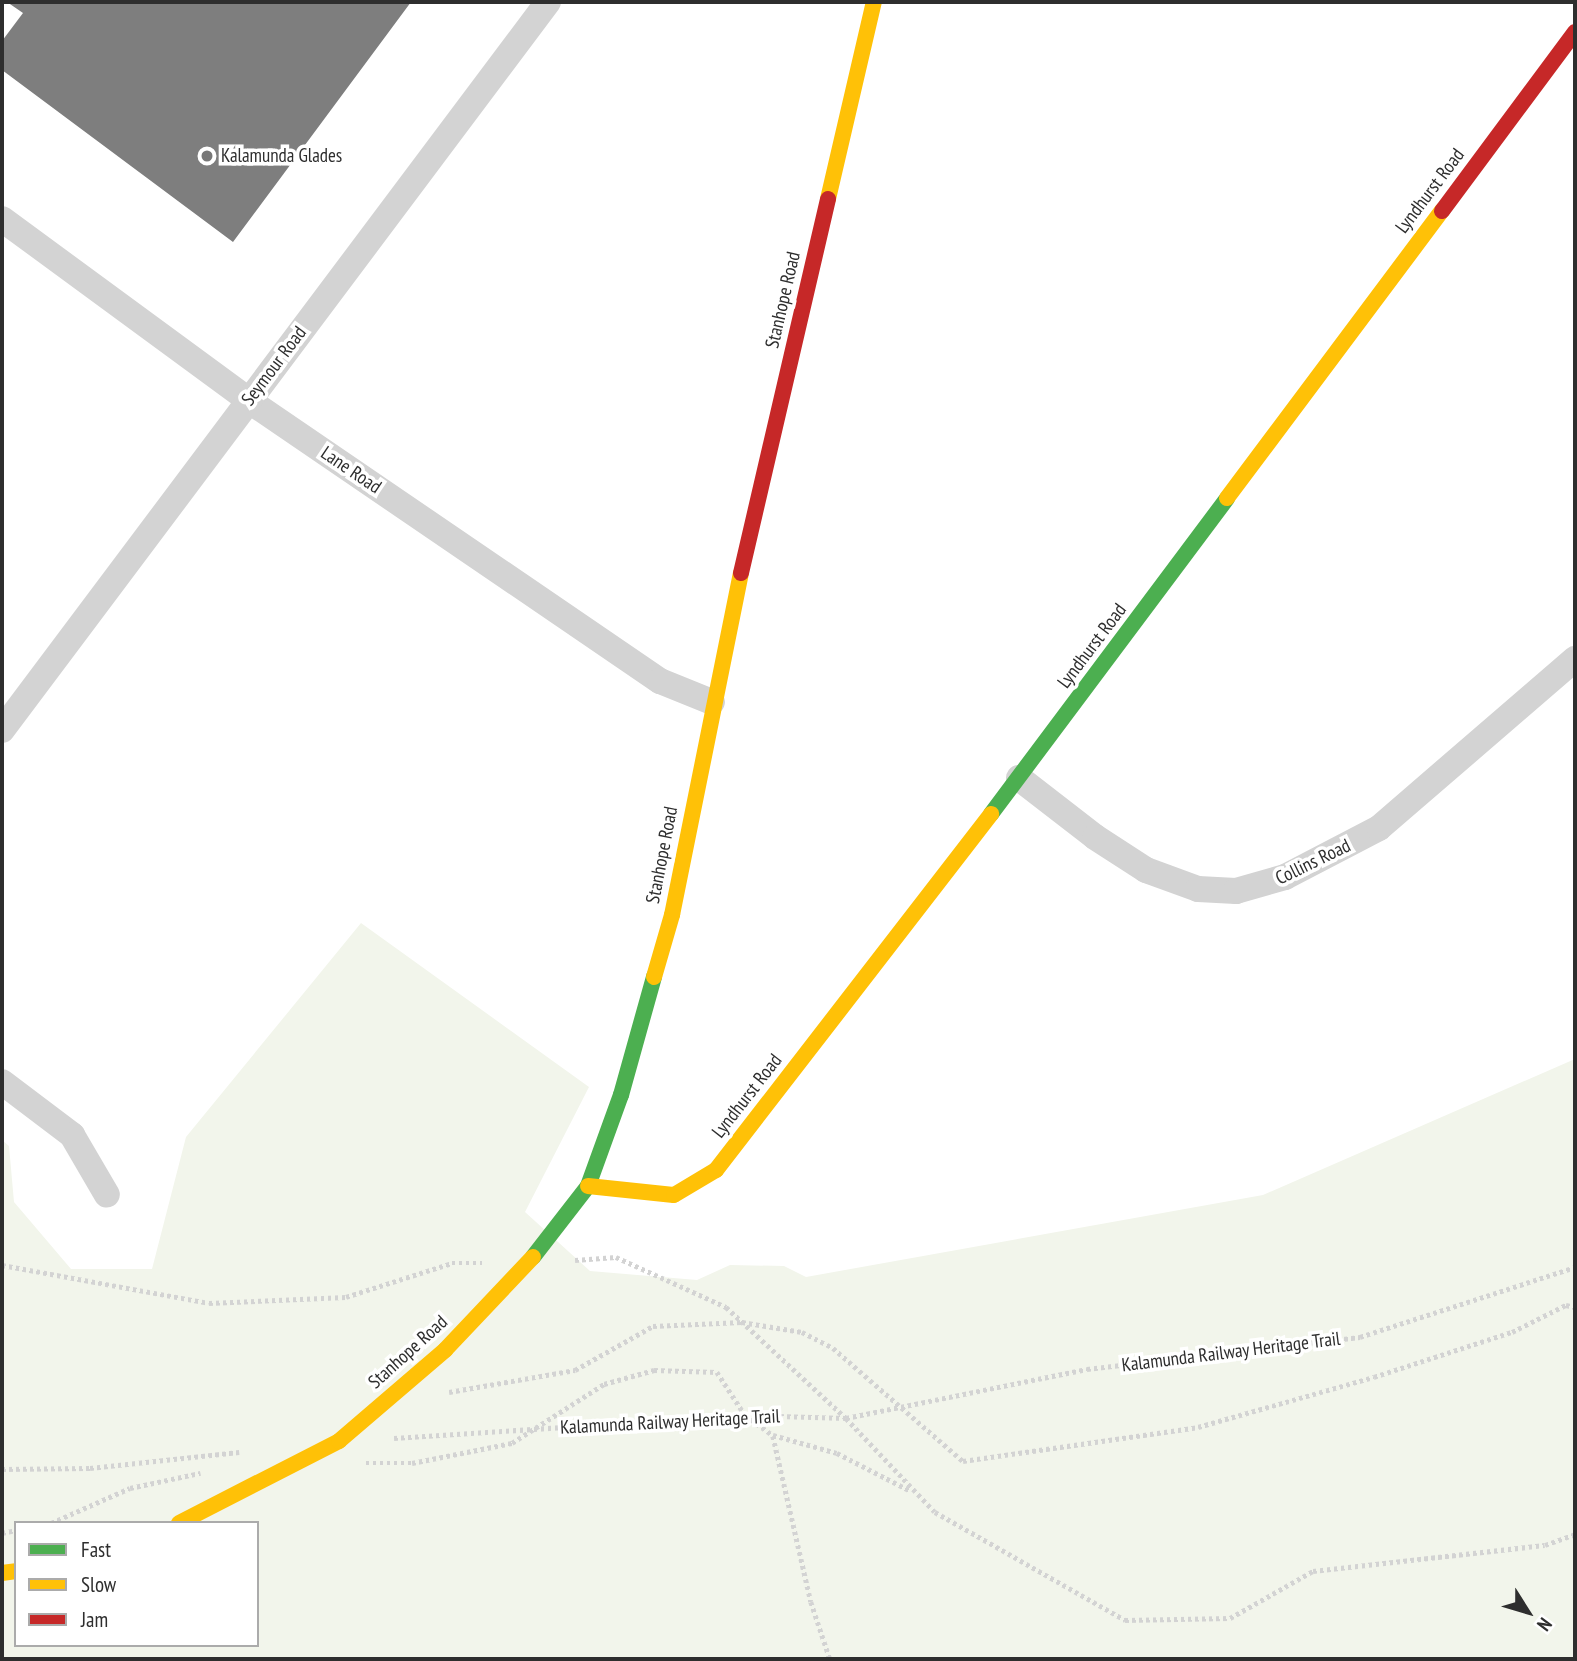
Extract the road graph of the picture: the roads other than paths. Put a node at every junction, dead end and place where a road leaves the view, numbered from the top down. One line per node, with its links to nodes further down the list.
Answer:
1 (548, 2): 5 (street, Seymour Road)
2 (874, 2): 7 (street, Stanhope Road)
3 (1575, 32): 9 (street, Lyndhurst Road)
4 (2, 219): 5 (street, Lane Road)
5 (248, 400): 7 (street, Lane Road); 8 (street, Seymour Road)
6 (1575, 659): 9 (street, Collins Road)
7 (712, 702): 11 (street, Stanhope Road)
8 (2, 730)
9 (1019, 778): 11 (street, Lyndhurst Road)
10 (2, 1082): 12 (street)
11 (587, 1185): 13 (street, Stanhope Road)
12 (107, 1195)
13 (183, 1521)

